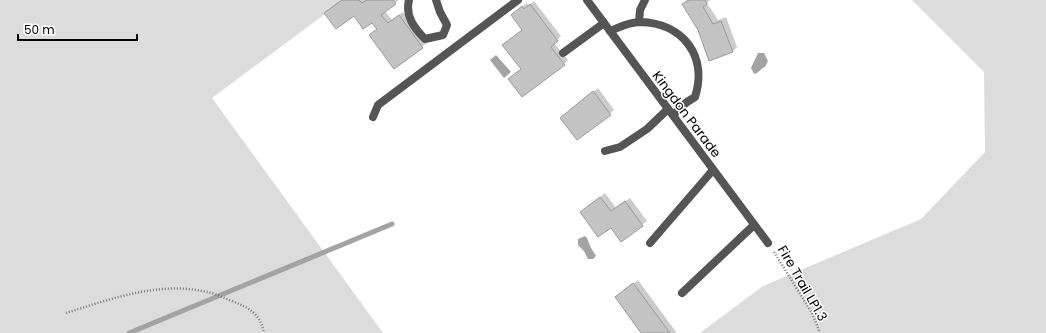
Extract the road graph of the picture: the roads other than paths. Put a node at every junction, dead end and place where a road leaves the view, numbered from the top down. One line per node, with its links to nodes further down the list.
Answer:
1 (409, 0): 2 (street)
2 (436, 0)
3 (518, 0): 11 (street)
4 (587, 0): 7 (street, Kingdon Parade)
5 (645, 0): 6 (street)
6 (639, 22): 8 (street); 10 (street)
7 (604, 23): 8 (street, Kingdon Parade); 9 (street)
8 (610, 31): 10 (street, Kingdon Parade)
9 (563, 53)
10 (671, 112): 12 (street); 13 (street, Kingdon Parade)
11 (373, 117)
12 (605, 151)
13 (713, 170): 14 (street, Kingdon Parade); 15 (street)
14 (754, 225): 16 (street, Kingdon Parade); 17 (street)
15 (650, 243)
16 (768, 243)
17 (682, 293)

